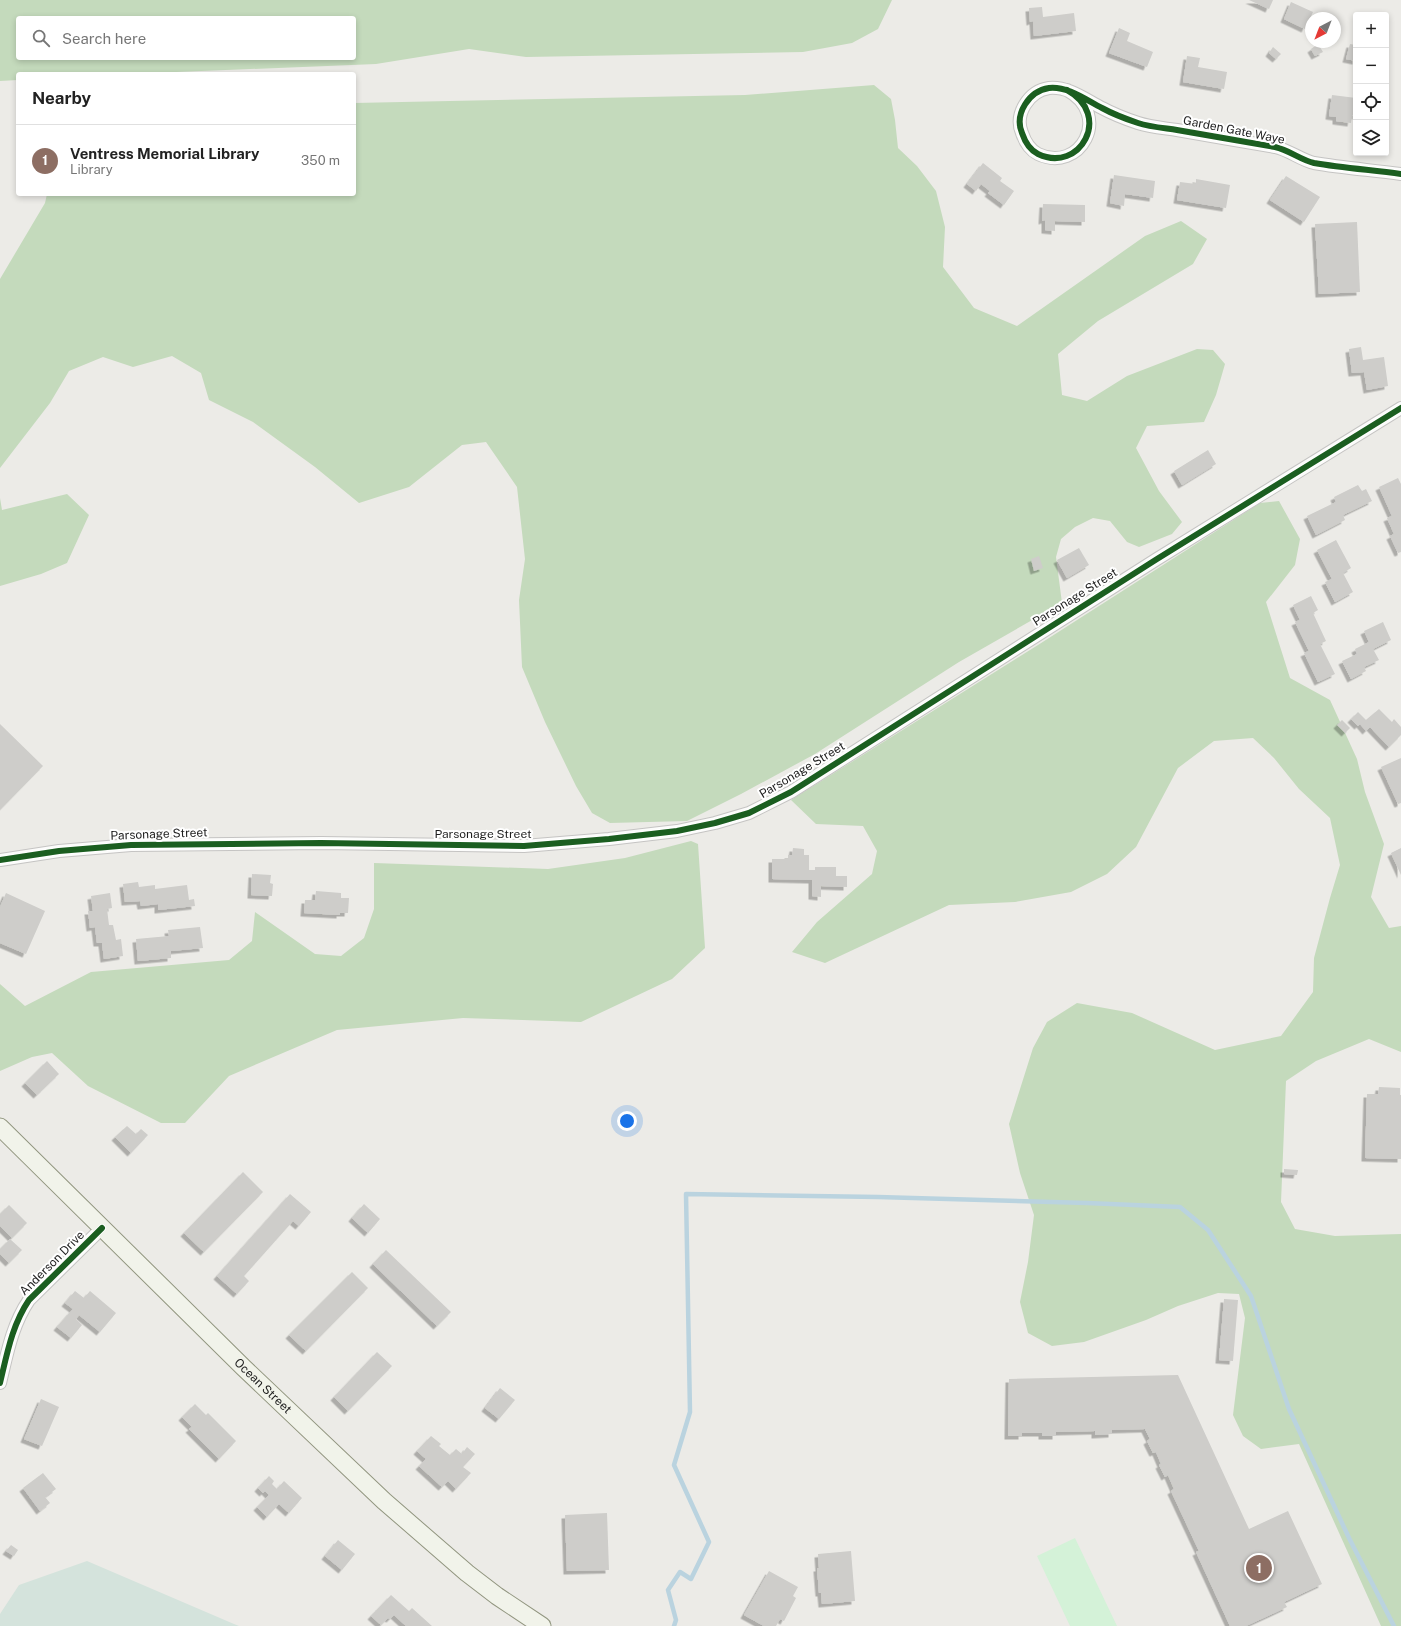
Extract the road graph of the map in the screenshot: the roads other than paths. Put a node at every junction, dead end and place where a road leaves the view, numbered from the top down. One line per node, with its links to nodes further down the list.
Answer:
1 (1067, 90): 1 (street); 2 (street, Garden Gate Waye)
2 (1401, 174)
3 (1401, 408): 4 (street, Parsonage Street)
4 (0, 860)
5 (0, 1127): 6 (main road, Ocean Street)
6 (102, 1228): 7 (street, Anderson Drive); 8 (main road, Ocean Street)
7 (0, 1384)
8 (542, 1626)

